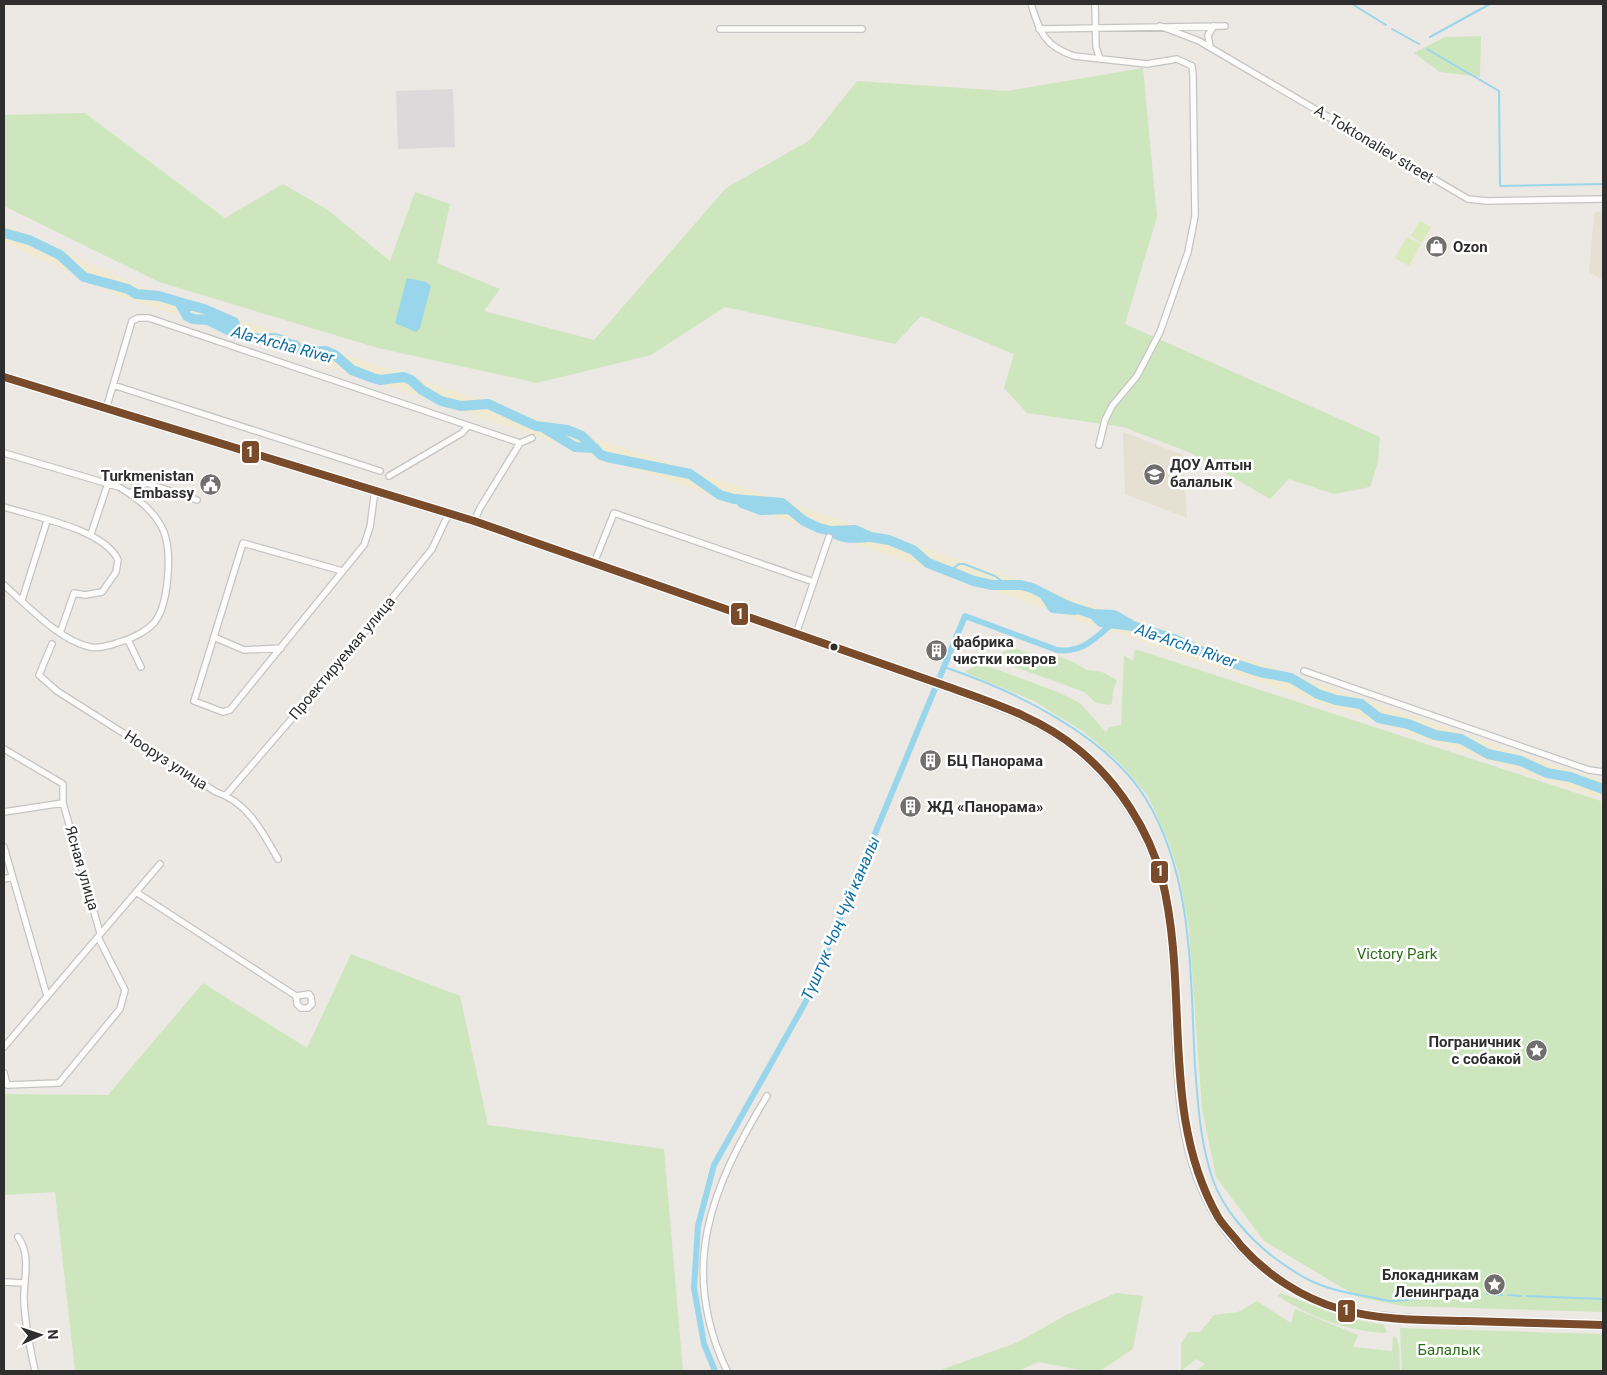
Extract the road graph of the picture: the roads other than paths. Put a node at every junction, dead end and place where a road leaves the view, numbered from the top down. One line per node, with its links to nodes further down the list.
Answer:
1 (1031, 4): 9 (street)
2 (1095, 4): 6 (street)
3 (1160, 26): 4 (street); 6 (street); 10 (street, A. Toktonaliev street)
4 (1214, 26): 5 (street); 10 (street)
5 (1225, 26)
6 (1096, 27): 9 (street); 11 (street)
7 (720, 29): 8 (street)
8 (862, 29)
9 (1039, 29): 11 (street)
10 (1210, 47): 12 (street, A. Toktonaliev street)
11 (1100, 59): 19 (street)
12 (1603, 199)
13 (4, 377): 15 (main road)
14 (113, 385): 15 (street); 16 (street); 21 (street)
15 (106, 409): 24 (main road)
16 (468, 426): 18 (street); 22 (street)
17 (532, 438): 18 (street)
18 (520, 443): 30 (street)
19 (1099, 445)
20 (4, 453): 23 (street)
21 (380, 471)
22 (389, 476)
23 (108, 484): 25 (street); 31 (street)
24 (376, 490): 28 (main road); 34 (street)
25 (130, 493): 26 (street); 41 (street)
26 (196, 500)
27 (4, 507): 29 (street)
28 (449, 513): 30 (main road); 48 (street, Проектируемая улица)
29 (48, 521): 31 (street); 37 (street)
30 (474, 521): 33 (main road)
31 (91, 534): 38 (street)
32 (829, 537): 35 (street)
33 (594, 563): 35 (street); 39 (main road)
34 (342, 571): 40 (street); 43 (street)
35 (814, 582): 39 (street)
36 (4, 585): 37 (street)
37 (22, 600): 38 (street)
38 (60, 633): 41 (street)
39 (796, 634): 66 (main road)
40 (214, 637): 43 (street); 43 (street)
41 (128, 640): 44 (street)
42 (52, 644): 48 (street, Нооруз улица)
43 (281, 648)
44 (141, 667)
45 (1304, 671): 47 (street)
46 (4, 749): 49 (street, Ясная улица)
47 (1603, 772)
48 (226, 795): 52 (street, Нооруз улица)
49 (63, 803): 50 (street); 57 (street, Ясная улица)
50 (4, 812)
51 (4, 847): 54 (street)
52 (278, 859)
53 (160, 864): 56 (street)
54 (12, 877): 55 (street); 58 (street)
55 (4, 879)
56 (136, 892): 57 (street); 59 (street)
57 (99, 935): 58 (street); 61 (street, Ясная улица)
58 (47, 996): 60 (street)
59 (296, 996)
60 (4, 1047)
61 (4, 1074)
62 (767, 1096): 68 (street)
63 (18, 1237): 65 (street)
64 (4, 1282): 65 (street)
65 (24, 1283): 67 (street)
66 (1603, 1325)
67 (35, 1371)
68 (727, 1371)

